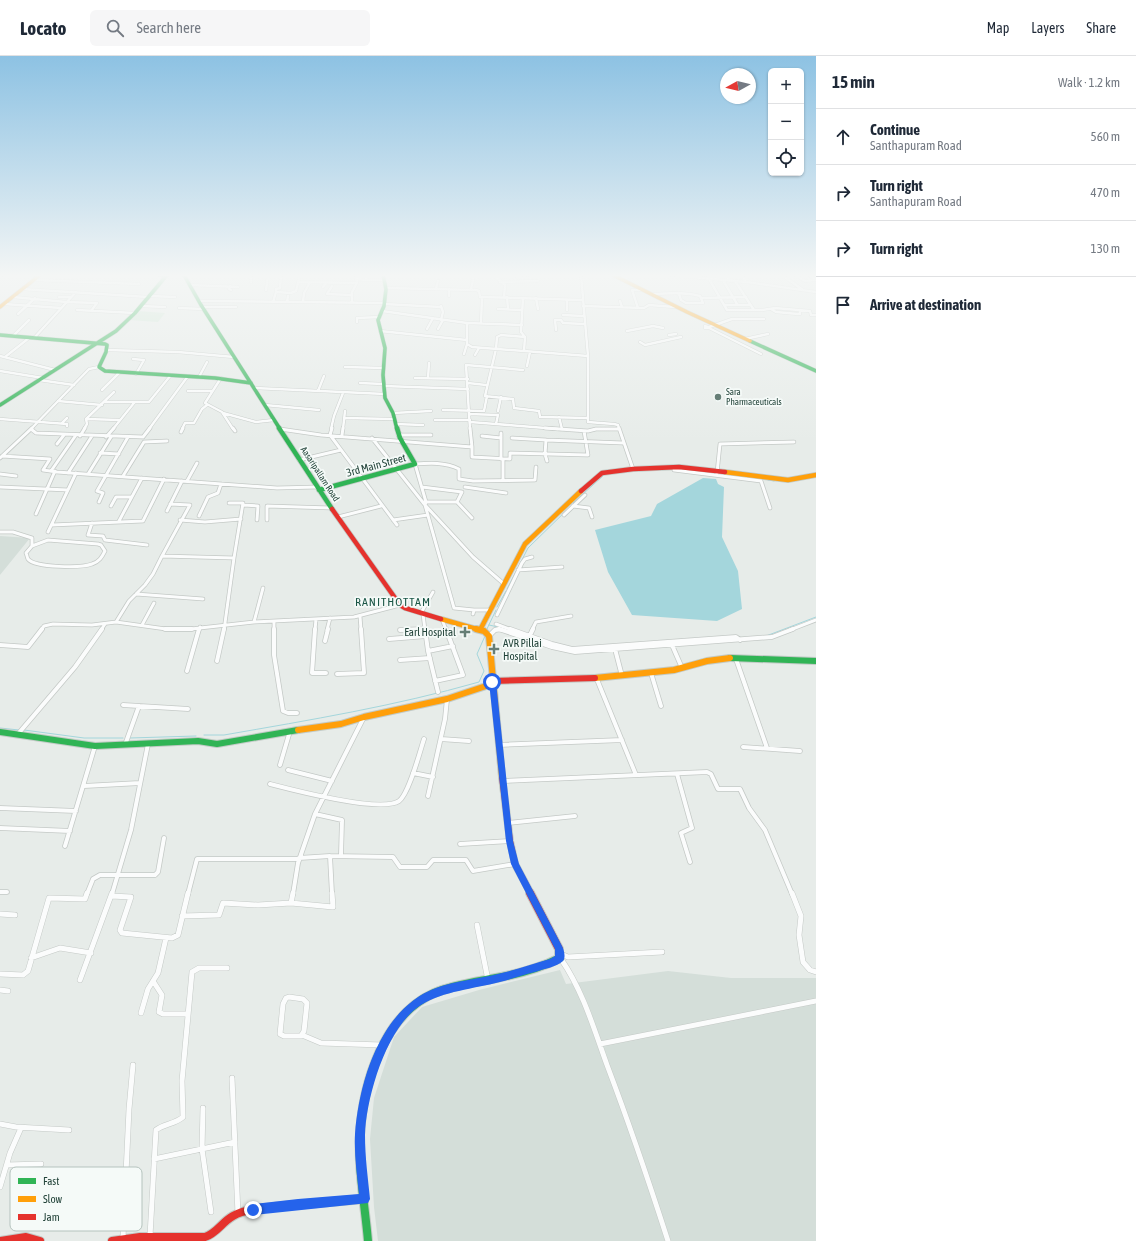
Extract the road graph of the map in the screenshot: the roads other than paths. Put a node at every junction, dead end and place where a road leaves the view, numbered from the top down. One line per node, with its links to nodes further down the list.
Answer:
1 (19, 330): 16 (street)
2 (39, 330): 20 (street)
3 (117, 330): 23 (main road)
4 (217, 330): 37 (main road, Aasaripallam Road)
5 (467, 330): 22 (street)
6 (521, 330): 17 (street)
7 (585, 330): 35 (street)
8 (631, 330): 12 (street)
9 (714, 330): 32 (street)
10 (726, 330): 21 (main road)
11 (380, 331): 22 (street); 45 (main road)
12 (627, 331)
13 (676, 334): 18 (street)
14 (768, 334): 21 (street)
15 (0, 335): 16 (main road)
16 (13, 336): 20 (main road)
17 (525, 336): 27 (street); 29 (street)
18 (669, 336)
19 (681, 337): 24 (street)
20 (31, 338): 23 (main road); 36 (street)
21 (745, 339): 49 (main road)
22 (467, 340): 25 (street)
23 (97, 342): 28 (main road); 47 (main road)
24 (640, 342)
25 (467, 344): 26 (street); 31 (street)
26 (479, 348): 27 (street); 33 (street)
27 (496, 349): 29 (street); 44 (street)
28 (107, 350): 37 (street); 42 (main road)
29 (524, 352): 30 (street)
30 (530, 352): 35 (street); 41 (street)
31 (464, 354)
32 (761, 354)
33 (476, 355)
34 (0, 356): 36 (street)
35 (588, 356): 94 (street)
36 (5, 357): 47 (street)
37 (234, 357): 66 (main road, Aasaripallam Road)
38 (133, 359): 51 (street)
39 (207, 362): 55 (street)
40 (429, 363): 58 (street)
41 (527, 366)
42 (98, 367): 50 (main road); 63 (street)
43 (345, 367): 45 (street)
44 (491, 367): 48 (street); 60 (street); 65 (street)
45 (384, 368): 64 (main road)
46 (0, 370): 59 (street)
47 (55, 370): 59 (main road)
48 (523, 370)
49 (816, 371)
50 (119, 372): 51 (main road); 68 (street)
51 (136, 374): 52 (main road)
52 (171, 375): 53 (main road); 79 (street)
53 (188, 376): 55 (main road); 126 (street)
54 (324, 376): 71 (street)
55 (200, 377): 56 (main road)
56 (221, 378): 66 (main road); 70 (street)
57 (415, 378): 58 (street)
58 (428, 378): 60 (street)
59 (41, 379): 63 (street); 80 (main road)
60 (468, 379): 62 (street)
61 (360, 383): 64 (street)
62 (468, 384): 65 (street); 67 (street)
63 (74, 385): 77 (street)
64 (384, 385): 67 (street); 74 (main road)
65 (486, 385): 75 (street)
66 (253, 386): 71 (street); 83 (main road, Aasaripallam Road)
67 (468, 389): 90 (street)
68 (102, 390)
69 (188, 391): 70 (street)
70 (212, 391): 82 (street)
71 (318, 391): 73 (street)
72 (114, 392): 78 (street)
73 (343, 393): 74 (street); 117 (street)
74 (385, 394): 97 (main road)
75 (487, 396): 76 (street); 90 (street)
76 (501, 398): 87 (street); 91 (street)
77 (58, 401): 81 (street); 102 (street)
78 (104, 402): 79 (street); 81 (street)
79 (134, 403): 98 (street)
80 (0, 405)
81 (102, 405): 96 (street)
82 (207, 405): 88 (street); 113 (street)
83 (265, 406): 84 (street); 99 (main road, Aasaripallam Road)
84 (319, 410)
85 (443, 410): 90 (street)
86 (431, 411): 97 (street)
87 (498, 411)
88 (222, 412): 99 (street); 111 (street)
89 (345, 412): 93 (street)
90 (469, 412): 101 (street); 104 (street)
91 (559, 417): 94 (street); 109 (street)
92 (67, 418): 103 (street)
93 (344, 418): 97 (street); 118 (street)
94 (588, 418): 110 (street)
95 (0, 419): 102 (street)
96 (86, 419): 98 (street); 120 (street)
97 (394, 419): 105 (street); 115 (main road)
98 (120, 420): 123 (street)
99 (274, 420): 108 (main road, Aasaripallam Road)
100 (435, 420): 101 (street)
101 (470, 421): 104 (street); 138 (street)
102 (38, 422): 103 (street); 107 (street)
103 (62, 423): 106 (street)
104 (496, 424): 109 (street)
105 (423, 425)
106 (67, 426)
107 (31, 429): 116 (street); 143 (street)
108 (280, 429): 117 (street); 145 (main road, Aasaripallam Road)
109 (562, 429): 112 (street)
110 (619, 429): 112 (street); 136 (street)
111 (235, 430)
112 (584, 431): 134 (street)
113 (181, 432)
114 (501, 433): 128 (street)
115 (398, 434): 119 (street); 132 (main road)
116 (64, 435): 120 (street); 137 (street)
117 (330, 435): 118 (street); 139 (street)
118 (342, 435): 127 (street)
119 (430, 435)
120 (78, 436): 121 (street); 153 (street)
121 (92, 436): 123 (street); 155 (street)
122 (482, 436): 128 (street)
123 (106, 437): 124 (street)
124 (111, 437): 125 (street); 140 (street)
125 (128, 437): 126 (street); 141 (street)
126 (143, 437): 133 (street)
127 (372, 438): 132 (street); 150 (street)
128 (501, 438): 144 (street)
129 (512, 438): 130 (street)
130 (546, 440): 134 (street); 142 (street)
131 (167, 441): 133 (street)
132 (402, 441): 138 (street); 148 (main road)
133 (145, 442): 164 (street)
134 (586, 442): 136 (street); 142 (street)
135 (794, 442): 157 (street)
136 (624, 443): 151 (street)
137 (57, 444)
138 (472, 447): 144 (street)
139 (340, 450): 145 (street); 167 (street)
140 (100, 453): 141 (street); 159 (street)
141 (119, 454): 160 (street)
142 (545, 454): 144 (street); 146 (street)
143 (1, 457): 153 (street)
144 (502, 459): 169 (street)
145 (299, 460): 176 (main road, Aasaripallam Road)
146 (547, 461)
147 (197, 463): 171 (street)
148 (415, 464): 150 (main road, 3rd Main Street); 168 (street); 174 (street)
149 (536, 468): 169 (street)
150 (396, 469): 167 (main road, 3rd Main Street); 186 (street)
151 (633, 469): 157 (main road); 188 (main road)
152 (674, 470): 157 (street)
153 (51, 471): 154 (street)
154 (55, 472): 155 (street); 177 (street)
155 (68, 473): 156 (street)
156 (76, 473): 159 (street); 178 (street)
157 (717, 473): 161 (main road)
158 (0, 474): 163 (street)
159 (88, 474): 160 (street)
160 (106, 475): 164 (street); 183 (street)
161 (737, 475): 162 (main road); 195 (street)
162 (816, 475)
163 (16, 476)
164 (123, 476): 165 (street)
165 (142, 478): 166 (street); 182 (street)
166 (164, 479): 170 (street); 209 (street)
167 (361, 479): 176 (main road, 3rd Main Street); 193 (street)
168 (467, 480): 169 (street); 175 (street)
169 (503, 480)
170 (182, 481): 171 (street); 187 (street)
171 (187, 481): 172 (street)
172 (221, 484): 176 (street); 200 (street)
173 (0, 486): 177 (street)
174 (422, 487): 179 (street); 186 (street)
175 (464, 487): 179 (street); 180 (street)
176 (318, 489): 194 (main road, Aasaripallam Road)
177 (46, 490): 178 (street); 197 (street)
178 (68, 490): 211 (street)
179 (462, 492): 184 (street)
180 (506, 493)
181 (585, 494): 188 (street)
182 (131, 497): 190 (street); 209 (street)
183 (99, 502)
184 (457, 502): 186 (street); 203 (street)
185 (229, 503): 189 (street)
186 (424, 503): 198 (street); 222 (street)
187 (170, 504): 196 (street); 205 (street)
188 (572, 504): 199 (street); 202 (street); 222 (main road)
189 (243, 505): 191 (street); 204 (street)
190 (111, 506)
191 (258, 506): 192 (street); 206 (street)
192 (267, 506): 194 (street); 207 (street)
193 (382, 506): 201 (street); 208 (street)
194 (331, 508): 201 (main road, Aasaripallam Road)
195 (770, 508)
196 (167, 511)
197 (36, 514)
198 (428, 514): 208 (street); 230 (street)
199 (564, 515)
200 (199, 516)
201 (338, 517): 229 (main road, Aasaripallam Road)
202 (592, 517)
203 (472, 518)
204 (241, 519): 205 (street); 219 (street)
205 (180, 520): 217 (street)
206 (257, 520)
207 (267, 520)
208 (393, 520): 212 (street)
209 (119, 521): 210 (street)
210 (92, 523): 211 (street); 215 (street)
211 (52, 525): 214 (street)
212 (397, 525)
213 (0, 532): 216 (street)
214 (48, 532)
215 (147, 545)
216 (32, 546): 216 (street)
217 (162, 556): 219 (street); 226 (street)
218 (532, 557): 221 (street)
219 (234, 558): 244 (street)
220 (562, 567): 221 (street)
221 (518, 570): 224 (street)
222 (503, 586): 224 (street); 230 (main road)
223 (263, 588): 241 (street)
224 (508, 590): 231 (street)
225 (433, 592): 232 (street)
226 (136, 594): 227 (street); 240 (street)
227 (203, 599)
228 (154, 603): 246 (street)
229 (400, 605): 232 (main road); 234 (street)
230 (492, 609): 231 (street); 250 (main road)
231 (500, 609): 233 (street)
232 (422, 613): 238 (main road); 248 (street)
233 (497, 615)
234 (360, 616): 236 (street); 269 (street)
235 (571, 616): 252 (street)
236 (330, 618): 237 (street); 254 (street)
237 (316, 619): 242 (street); 268 (street)
238 (442, 619): 250 (main road); 257 (street)
239 (816, 620): 255 (street)
240 (116, 622): 243 (street); 246 (street)
241 (254, 622): 242 (street); 244 (street)
242 (274, 622): 280 (street)
243 (105, 624): 256 (street); 284 (street)
244 (225, 624): 247 (street); 264 (street)
245 (496, 624): 252 (street)
246 (142, 625): 247 (street)
247 (200, 627): 266 (street)
248 (424, 629): 249 (street); 251 (street)
249 (400, 630)
250 (485, 633): 252 (street); 273 (main road)
251 (426, 636): 253 (street); 259 (street)
252 (529, 638): 255 (street); 258 (street)
253 (389, 639)
254 (325, 641)
255 (673, 644): 258 (street); 265 (street)
256 (0, 645)
257 (452, 646): 259 (street); 272 (street)
258 (615, 649): 270 (street)
259 (428, 651): 260 (street)
260 (430, 658): 262 (street); 272 (street)
261 (736, 659): 263 (main road); 265 (main road); 294 (street)
262 (400, 660)
263 (816, 660)
264 (217, 661)
265 (682, 668): 267 (main road)
266 (187, 671)
267 (651, 672): 270 (main road); 278 (street)
268 (326, 673)
269 (337, 674)
270 (622, 676): 271 (main road)
271 (596, 677): 273 (main road); 287 (street)
272 (435, 681): 274 (street)
273 (492, 683): 275 (main road); 291 (main road)
274 (438, 692)
275 (447, 699): 281 (main road); 286 (street)
276 (123, 705): 277 (street)
277 (139, 706): 279 (street); 290 (street)
278 (661, 706)
279 (188, 709)
280 (297, 712)
281 (364, 717): 282 (main road); 302 (street)
282 (290, 731): 289 (main road); 296 (street)
283 (0, 732): 284 (main road)
284 (18, 735): 292 (main road)
285 (424, 739): 298 (street)
286 (441, 739): 288 (street); 301 (street)
287 (622, 740): 291 (street); 300 (street)
288 (469, 741)
289 (148, 744): 290 (main road); 304 (street)
290 (124, 745): 292 (main road)
291 (498, 745): 303 (main road)
292 (95, 746): 306 (street)
293 (743, 747): 294 (street)
294 (767, 748): 295 (street)
295 (800, 751)
296 (280, 764)
297 (288, 770): 302 (street)
298 (413, 773): 301 (street); 307 (street)
299 (677, 774): 300 (street); 323 (street); 340 (street)
300 (636, 775): 303 (street)
301 (433, 777): 308 (street)
302 (332, 781): 307 (street)
303 (503, 781): 313 (main road)
304 (140, 783): 306 (street); 325 (street)
305 (270, 784): 307 (street)
306 (84, 786): 310 (street)
307 (324, 796): 311 (street)
308 (428, 796)
309 (0, 808): 310 (street)
310 (76, 811): 315 (street)
311 (315, 814): 320 (street); 322 (street)
312 (575, 816): 313 (street)
313 (507, 823): 317 (main road)
314 (0, 828): 315 (street)
315 (70, 831): 319 (street)
316 (164, 838): 325 (street)
317 (510, 841): 318 (street); 324 (main road)
318 (460, 844)
319 (65, 846)
320 (341, 855): 321 (street); 324 (street)
321 (330, 856): 322 (street); 329 (street)
322 (299, 858): 329 (street); 332 (street)
323 (690, 862)
324 (515, 864): 337 (main road)
325 (118, 875): 328 (street); 338 (street)
326 (0, 892): 327 (street)
327 (7, 892)
328 (111, 896): 334 (street); 336 (street)
329 (290, 904): 332 (street)
330 (0, 914): 331 (street)
331 (15, 915)
332 (182, 916): 334 (street)
333 (477, 925): 344 (street)
334 (166, 938): 343 (street)
335 (662, 952): 337 (street)
336 (91, 953): 338 (street); 342 (street)
337 (560, 956): 344 (main road); 351 (street)
338 (31, 958): 341 (street)
339 (228, 968): 349 (street)
340 (816, 972)
341 (0, 974)
342 (80, 980)
343 (153, 981): 348 (street); 349 (street)
344 (488, 981): 352 (main road)
345 (0, 990): 346 (street)
346 (8, 991)
347 (816, 1001): 351 (street)
348 (141, 1013)
349 (188, 1014): 361 (street)
350 (302, 1034): 350 (street); 352 (street)
351 (600, 1044): 376 (street)
352 (384, 1045): 366 (main road)
353 (134, 1065): 364 (street)
354 (232, 1078): 359 (street)
355 (203, 1108): 360 (street)
356 (0, 1124): 357 (street)
357 (21, 1128): 358 (street); 363 (street)
358 (69, 1130)
359 (234, 1142): 360 (street); 368 (street)
360 (202, 1149): 361 (street); 367 (street)
361 (154, 1159): 370 (street)
362 (41, 1164): 363 (street)
363 (7, 1165): 365 (street)
364 (126, 1167)
365 (0, 1187)
366 (364, 1199): 368 (main road); 375 (main road)
367 (211, 1212)
368 (238, 1214): 370 (main road)
369 (123, 1231): 371 (street)
370 (150, 1237): 371 (main road)
371 (123, 1240): 374 (main road)
372 (0, 1241): 373 (main road)
373 (40, 1241)
374 (112, 1241)
375 (368, 1241)
376 (668, 1241)

